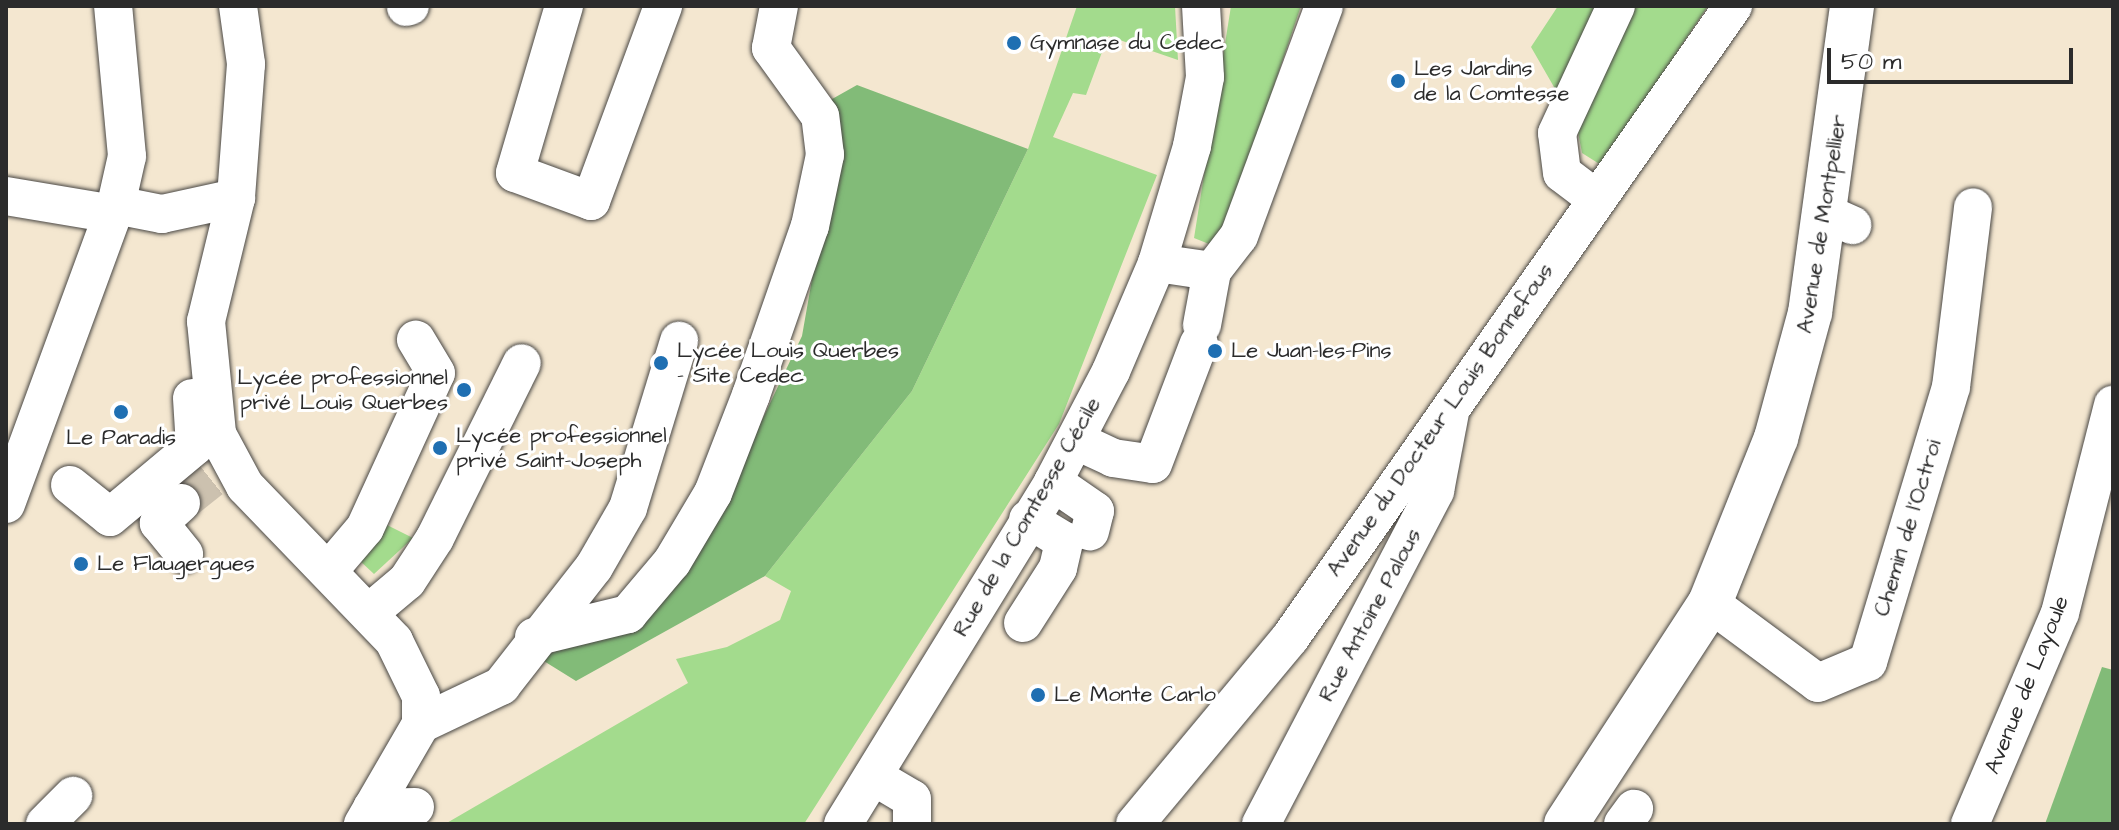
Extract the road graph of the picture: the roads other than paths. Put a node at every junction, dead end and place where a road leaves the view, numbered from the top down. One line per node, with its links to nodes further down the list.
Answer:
1 (113, 6): 15 (street)
2 (238, 6): 12 (street)
3 (564, 6): 4 (street)
4 (663, 6)
5 (779, 6): 36 (street)
6 (1324, 6): 17 (street)
7 (1616, 6): 13 (street)
8 (1733, 6): 13 (street, Avenue du Docteur Louis Bonnefous)
9 (1852, 6): 33 (main road, Avenue de Montpellier)
10 (1208, 12): 16 (street, Rue de la Comtesse Cécile)
11 (6, 196): 15 (street)
12 (236, 198): 15 (street); 18 (street)
13 (1595, 198): 22 (street, Avenue du Docteur Louis Bonnefous)
14 (1973, 207): 33 (street, Chemin de l'Octroi)
15 (115, 209): 28 (street)
16 (1157, 263): 17 (street); 24 (street, Rue de la Comtesse Cécile)
17 (1212, 271): 24 (street)
18 (206, 321): 26 (street); 32 (street)
19 (416, 340): 32 (street)
20 (679, 341): 36 (street)
21 (522, 363): 34 (street)
22 (1453, 398): 45 (street, Avenue du Docteur Louis Bonnefous); 46 (street, Rue Antoine Palous)
23 (2113, 405): 48 (street, Avenue de Layoule)
24 (1077, 441): 25 (street, Rue de la Comtesse Cécile)
25 (1053, 482): 29 (street, Rue de la Comtesse Cécile); 30 (street)
26 (70, 485)
27 (181, 503): 31 (street)
28 (6, 504)
29 (1028, 519): 35 (street); 39 (street, Rue de la Comtesse Cécile)
30 (1090, 531)
31 (184, 554)
32 (331, 568): 34 (street)
33 (1710, 603): 47 (main road, Avenue de Montpellier)
34 (370, 612): 37 (street)
35 (1023, 623)
36 (534, 637): 37 (street)
37 (421, 724): 41 (street)
38 (73, 796): 42 (street)
39 (858, 800): 43 (street); 44 (street)
40 (415, 807): 41 (street)
41 (368, 816)
42 (45, 824)
43 (893, 824)
44 (912, 824)
45 (1135, 824)
46 (1261, 824)
47 (1566, 824)
48 (1970, 824)

